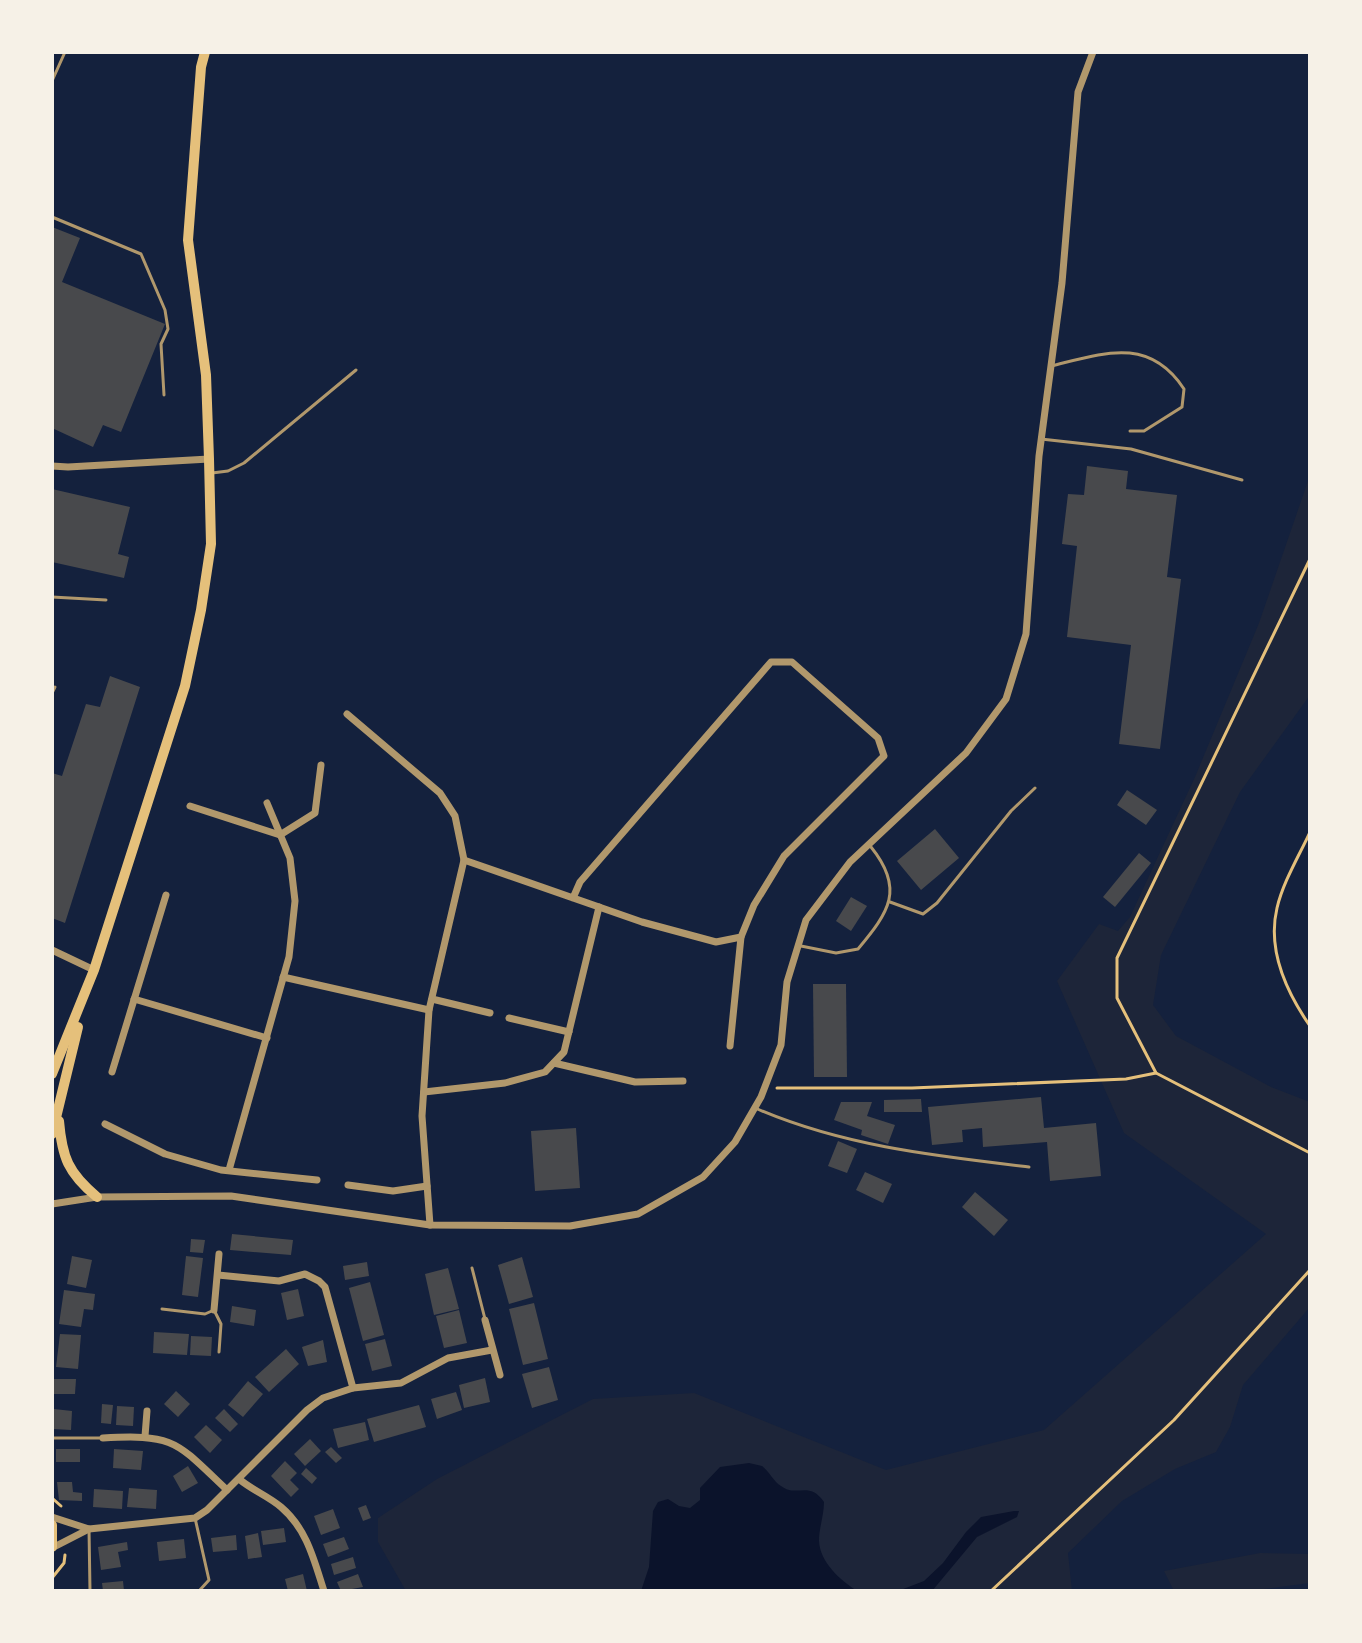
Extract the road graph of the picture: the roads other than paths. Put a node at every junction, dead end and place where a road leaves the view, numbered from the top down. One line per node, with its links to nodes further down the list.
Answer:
1 (65, 52): 4 (lane)
2 (205, 52): 11 (main road)
3 (1093, 52): 6 (street)
4 (52, 81)
5 (52, 217): 8 (lane)
6 (1051, 366): 9 (lane); 10 (street)
7 (356, 370): 13 (lane)
8 (164, 395)
9 (1130, 431)
10 (1041, 439): 14 (lane); 25 (street)
11 (209, 459): 12 (street); 13 (main road)
12 (52, 466)
13 (210, 473): 34 (main road)
14 (1242, 480)
15 (52, 597): 16 (lane)
16 (106, 600)
17 (55, 687): 18 (lane)
18 (52, 693)
19 (347, 714): 26 (street)
20 (321, 765): 24 (street)
21 (1035, 788): 29 (lane)
22 (267, 803): 24 (street)
23 (190, 806): 24 (street)
24 (280, 835): 35 (street)
25 (868, 844): 29 (lane); 32 (street)
26 (464, 860): 28 (street); 38 (street)
27 (166, 895): 37 (street)
28 (573, 898): 30 (street); 31 (street)
29 (890, 902): 32 (lane)
30 (599, 907): 31 (street); 42 (street)
31 (741, 937): 44 (street)
32 (798, 945): 50 (street)
33 (52, 950): 34 (street)
34 (94, 970): 36 (main road)
35 (283, 977): 39 (street); 43 (street)
36 (85, 998): 47 (main road); 51 (main road)
37 (134, 999): 43 (street); 46 (street)
38 (432, 999): 39 (street); 40 (street)
39 (429, 1010): 49 (street)
40 (490, 1013)
41 (509, 1018): 42 (street)
42 (569, 1032): 45 (street)
43 (267, 1038): 55 (street)
44 (730, 1046)
45 (554, 1063): 48 (street); 49 (street)
46 (112, 1072)
47 (52, 1074)
48 (683, 1081)
49 (424, 1092): 58 (street)
50 (755, 1108): 54 (lane); 61 (street)
51 (58, 1111): 53 (main road); 59 (main road)
52 (105, 1124): 55 (street)
53 (52, 1134)
54 (1029, 1167)
55 (229, 1170): 56 (street)
56 (317, 1180)
57 (348, 1185): 58 (street)
58 (427, 1186): 61 (street)
59 (97, 1197): 60 (street); 61 (street)
60 (52, 1204)
61 (430, 1225)
62 (219, 1254): 64 (street)
63 (472, 1268): 67 (lane)
64 (218, 1275): 66 (street); 71 (street)
65 (162, 1309): 66 (lane)
66 (214, 1310): 69 (lane)
67 (485, 1320): 68 (street)
68 (492, 1350): 70 (street); 71 (street)
69 (219, 1352)
70 (500, 1375)
71 (353, 1388): 76 (street)
72 (147, 1411): 73 (street)
73 (145, 1436): 75 (street); 77 (street)
74 (52, 1438): 75 (lane)
75 (103, 1438)
76 (239, 1479): 77 (street); 85 (street)
77 (227, 1490): 79 (street)
78 (52, 1517): 81 (street)
79 (195, 1518): 81 (street); 84 (lane)
80 (52, 1525): 82 (main road)
81 (89, 1529): 82 (street); 83 (lane)
82 (52, 1547)
83 (90, 1591)
84 (199, 1591)
85 (324, 1591)

